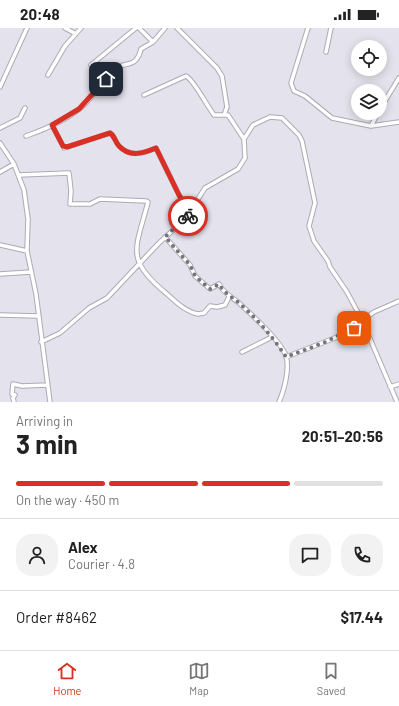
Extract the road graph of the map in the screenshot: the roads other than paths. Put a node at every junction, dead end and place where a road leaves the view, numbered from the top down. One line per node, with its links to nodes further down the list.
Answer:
1 (27, 28): 16 (street)
2 (65, 28): 10 (street)
3 (81, 28): 10 (street)
4 (136, 28): 13 (street)
5 (139, 28): 11 (street)
6 (165, 28): 11 (street)
7 (177, 28): 20 (street)
8 (308, 28): 24 (street)
9 (331, 28): 12 (street)
10 (76, 34): 14 (street)
11 (152, 42): 23 (street)
12 (326, 52)
13 (91, 65)
14 (48, 75)
15 (399, 78): 18 (street)
16 (0, 87)
17 (144, 95): 20 (street)
18 (387, 98)
19 (26, 108): 25 (street)
20 (224, 114): 27 (street)
21 (374, 120): 24 (street)
22 (399, 122): 24 (street)
23 (52, 125): 26 (street); 32 (street)
24 (371, 126)
25 (0, 128)
26 (26, 136)
27 (244, 139): 32 (street); 43 (street)
28 (0, 143): 29 (street)
29 (14, 164): 30 (street); 31 (street)
30 (0, 172)
31 (20, 175): 35 (street); 36 (street)
32 (190, 213): 33 (street)
33 (165, 237): 36 (street); 39 (street)
34 (0, 245): 35 (street)
35 (27, 250): 37 (street)
36 (139, 265): 39 (street); 45 (street)
37 (31, 272): 38 (street); 42 (street)
38 (0, 274)
39 (229, 297): 44 (street)
40 (399, 301): 43 (street)
41 (0, 315): 42 (street)
42 (39, 316): 45 (street)
43 (362, 320): 47 (street); 50 (street)
44 (272, 336): 46 (street); 47 (street)
45 (41, 342): 49 (street)
46 (242, 352)
47 (286, 357): 53 (street)
48 (399, 384): 50 (street)
49 (47, 385): 51 (street); 52 (street)
50 (390, 387): 54 (street)
51 (14, 402)
52 (50, 402)
53 (280, 402)
54 (397, 402)

